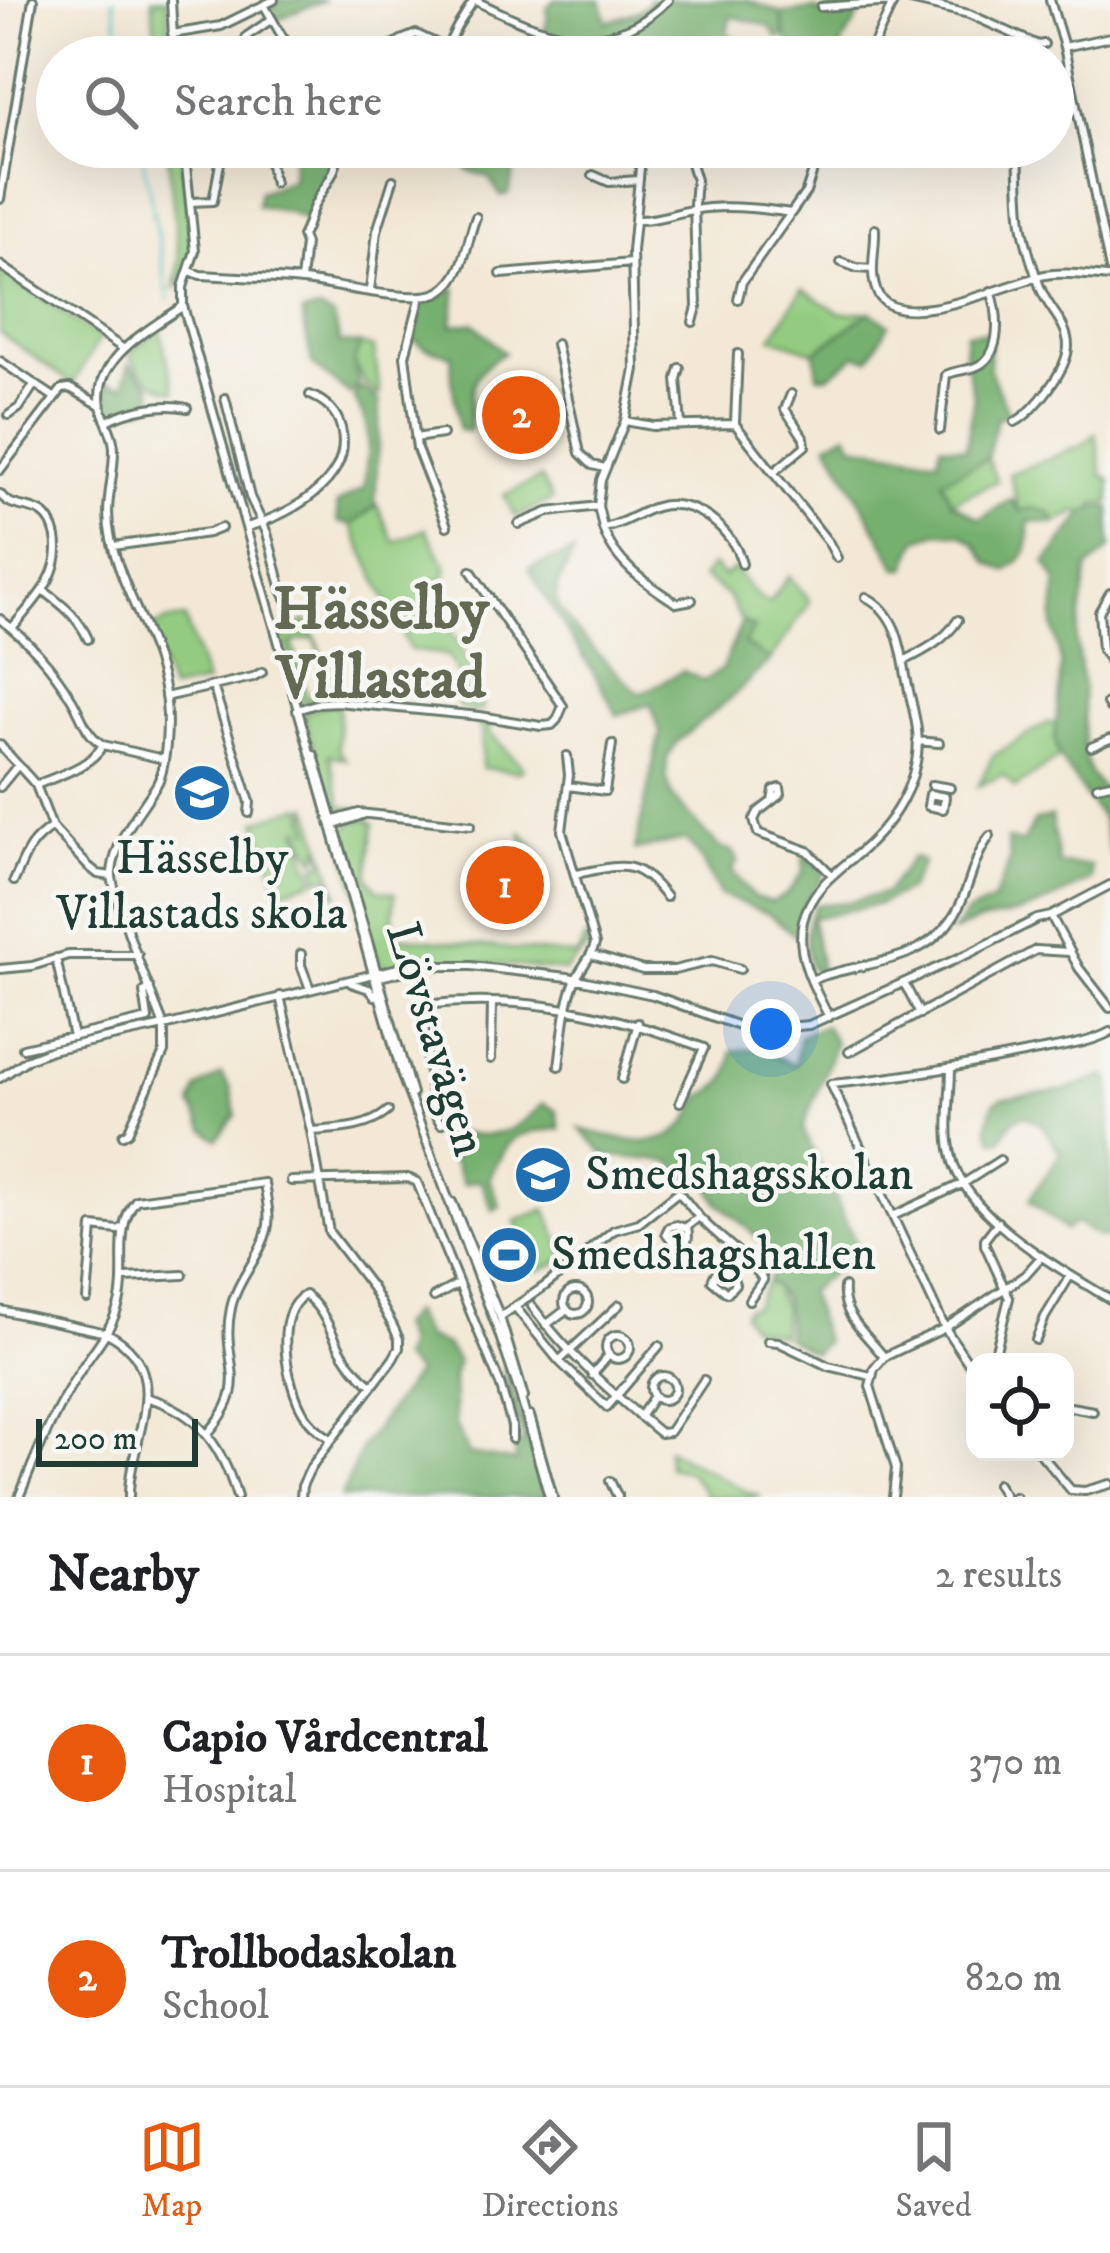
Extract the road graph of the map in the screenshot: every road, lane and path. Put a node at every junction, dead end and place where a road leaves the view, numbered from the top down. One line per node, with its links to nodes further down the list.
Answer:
1 (33, 0): 38 (street)
2 (171, 0): 13 (street)
3 (274, 0): 9 (street)
4 (474, 0): 16 (street); 17 (street)
5 (668, 0): 12 (street)
6 (910, 0): 21 (street)
7 (1050, 0): 22 (street)
8 (894, 1): 10 (street); 20 (street)
9 (264, 5): 11 (street); 13 (street)
10 (820, 7)
11 (272, 20): 14 (street); 15 (street)
12 (623, 30): 18 (street); 19 (street)
13 (172, 34)
14 (247, 36)
15 (282, 36)
16 (453, 36)
17 (575, 36)
18 (597, 36)
19 (625, 36)
20 (878, 36)
21 (1018, 36)
22 (1061, 36)
23 (1110, 37): 24 (street)
24 (1074, 45)
25 (1074, 97): 45 (street)
26 (186, 168): 39 (street, Lövstavägen)
27 (219, 168): 39 (street)
28 (271, 168): 37 (street)
29 (337, 168): 54 (street)
30 (640, 168): 36 (street)
31 (692, 168): 40 (street)
32 (811, 168): 41 (street)
33 (1019, 168): 53 (street)
34 (593, 176): 36 (street)
35 (393, 180): 55 (street)
36 (639, 180): 43 (street)
37 (274, 183)
38 (0, 199)
39 (190, 202): 50 (street, Lövstavägen)
40 (694, 209): 41 (street); 43 (street); 60 (street)
41 (791, 213): 58 (street)
42 (476, 217): 57 (street)
43 (635, 220): 47 (street)
44 (875, 229): 49 (street)
45 (1106, 236): 51 (street)
46 (841, 262): 49 (street)
47 (632, 263): 52 (street); 75 (street)
48 (0, 265): 62 (street)
49 (873, 269): 56 (street)
50 (190, 271): 54 (street); 59 (street, Lövstavägen)
51 (1110, 273): 53 (street)
52 (502, 274)
53 (1037, 278): 56 (street); 76 (street)
54 (302, 281): 55 (street)
55 (370, 291): 57 (street)
56 (991, 291): 79 (street)
57 (421, 297): 81 (street)
58 (738, 299)
59 (183, 306): 62 (street); 92 (street, Lövstavägen)
60 (693, 322)
61 (556, 344): 82 (street)
62 (124, 349): 71 (street)
63 (738, 354): 77 (street)
64 (0, 361): 66 (street)
65 (680, 368): 78 (street)
66 (34, 385): 69 (street); 73 (street)
67 (791, 394): 84 (street)
68 (310, 395): 89 (street)
69 (54, 397): 71 (street); 83 (street)
70 (225, 398): 89 (street)
71 (100, 405): 74 (street)
72 (187, 408): 74 (street)
73 (9, 416)
74 (107, 421): 95 (street)
75 (625, 421): 78 (street); 82 (street)
76 (1015, 422)
77 (735, 424): 78 (street); 84 (street)
78 (681, 425)
79 (940, 430)
80 (442, 434): 81 (street)
81 (415, 438): 91 (street)
82 (605, 468): 87 (street)
83 (0, 470)
84 (774, 472): 96 (street)
85 (0, 494): 86 (street)
86 (7, 502): 88 (street); 99 (street)
87 (598, 506): 90 (street); 94 (street)
88 (0, 512)
89 (261, 523): 92 (street); 102 (street)
90 (519, 524)
91 (447, 526)
92 (247, 527): 113 (street, Lövstavägen)
93 (221, 528): 95 (street)
94 (603, 529): 97 (street); 103 (street)
95 (113, 547): 112 (street)
96 (837, 558)
97 (742, 564)
98 (471, 571): 113 (street)
99 (43, 590): 106 (street); 107 (street)
100 (1110, 593): 109 (street)
101 (866, 597): 108 (street)
102 (286, 598)
103 (692, 600)
104 (0, 619): 106 (street)
105 (958, 620): 108 (street)
106 (12, 628): 119 (street)
107 (88, 639)
108 (904, 661): 115 (street)
109 (1110, 661)
110 (262, 673): 111 (street)
111 (213, 686): 112 (street); 132 (street)
112 (165, 697): 122 (street)
113 (299, 709): 133 (street, Lövstavägen)
114 (1110, 739): 120 (street)
115 (917, 741): 117 (street); 138 (street)
116 (612, 743): 127 (street)
117 (939, 743)
118 (0, 745): 123 (street)
119 (103, 745): 122 (street); 125 (street)
120 (1091, 747)
121 (567, 756): 127 (street)
122 (164, 759): 139 (street)
123 (18, 765): 125 (street); 129 (street)
124 (1110, 783): 128 (street)
125 (36, 784): 135 (street)
126 (932, 785): 130 (street)
127 (568, 786): 137 (street)
128 (1097, 786)
129 (0, 788)
130 (950, 788)
131 (772, 801): 138 (street)
132 (249, 814)
133 (333, 823): 134 (street); 153 (street, Lövstavägen)
134 (471, 825)
135 (52, 827): 139 (street); 140 (street)
136 (990, 836): 155 (street)
137 (576, 874): 142 (street); 147 (street)
138 (832, 875): 155 (street)
139 (111, 876): 146 (street)
140 (14, 881)
141 (1110, 885): 143 (street)
142 (666, 897)
143 (1052, 916): 144 (street); 157 (street)
144 (1069, 952): 163 (street); 165 (street)
145 (301, 954): 159 (street)
146 (138, 955): 148 (street); 158 (street)
147 (592, 955): 151 (street); 154 (street)
148 (56, 958): 150 (street); 170 (street)
149 (423, 966): 152 (street); 153 (street); 154 (street)
150 (0, 969)
151 (740, 969)
152 (397, 973): 153 (street); 164 (street)
153 (376, 976): 156 (street); 164 (street, Lövstavägen)
154 (576, 979): 162 (street); 166 (street)
155 (811, 980): 166 (street)
156 (347, 982): 159 (street); 164 (street)
157 (904, 982): 165 (street); 166 (street)
158 (150, 988): 168 (street); 170 (street)
159 (310, 989): 160 (street)
160 (280, 996): 168 (street); 181 (street)
161 (492, 1002): 162 (street); 173 (street); 180 (street)
162 (568, 1007): 167 (street); 174 (street)
163 (1110, 1008)
164 (386, 1011): 210 (street, Lövstavägen)
165 (920, 1014): 172 (street)
166 (829, 1017)
167 (638, 1023): 177 (street); 178 (street)
168 (164, 1026): 170 (street); 182 (street)
169 (1110, 1032): 175 (street)
170 (74, 1041): 171 (street); 176 (street)
171 (23, 1048)
172 (849, 1052)
173 (491, 1059)
174 (559, 1066)
175 (951, 1068): 186 (street); 187 (street)
176 (2, 1073)
177 (622, 1079)
178 (680, 1102)
179 (388, 1111): 181 (street)
180 (441, 1124)
181 (311, 1131): 184 (street)
182 (123, 1135)
183 (1000, 1160): 186 (street)
184 (319, 1180): 185 (street); 198 (street); 226 (street)
185 (291, 1181)
186 (964, 1184): 187 (street); 189 (street)
187 (893, 1216): 212 (street)
188 (699, 1217): 191 (street); 193 (street); 207 (street)
189 (998, 1222): 192 (street); 200 (street)
190 (124, 1227): 197 (street); 202 (street); 233 (street)
191 (687, 1227)
192 (1041, 1257): 196 (street); 200 (street)
193 (742, 1258): 194 (street); 204 (street)
194 (731, 1273)
195 (183, 1275): 197 (street)
196 (1070, 1276): 203 (street); 214 (street)
197 (124, 1278): 213 (street)
198 (458, 1284): 201 (street); 235 (street)
199 (844, 1287): 220 (street)
200 (1005, 1288): 212 (street); 218 (street)
201 (434, 1297)
202 (87, 1299)
203 (1110, 1299)
204 (749, 1300)
205 (619, 1305): 217 (street)
206 (532, 1306): 211 (street)
207 (516, 1308): 210 (street); 222 (street)
208 (567, 1309): 211 (street)
209 (0, 1310): 213 (street)
210 (497, 1315): 244 (street, Lövstavägen)
211 (546, 1325): 217 (street)
212 (945, 1328): 220 (street); 221 (street)
213 (107, 1333): 229 (street); 240 (street)
214 (1036, 1340)
215 (768, 1341): 224 (street)
216 (659, 1346): 228 (street)
217 (570, 1351): 222 (street); 223 (street)
218 (996, 1353)
219 (609, 1355): 223 (street)
220 (884, 1357): 224 (street)
221 (966, 1360)
222 (559, 1361): 228 (street)
223 (592, 1375): 228 (street)
224 (871, 1376): 246 (street)
225 (704, 1380): 232 (street)
226 (372, 1385): 234 (street); 234 (street)
227 (654, 1396): 232 (street)
228 (616, 1397): 232 (street)
229 (148, 1398): 233 (street); 241 (street)
230 (1074, 1408): 231 (street)
231 (1094, 1411)
232 (640, 1417)
233 (207, 1434): 242 (street)
234 (331, 1439): 243 (street)
235 (512, 1439)
236 (1047, 1461): 239 (street)
237 (610, 1481): 245 (street)
238 (997, 1484): 247 (street)
239 (1110, 1484)
240 (19, 1497)
241 (129, 1497)
242 (237, 1497)
243 (301, 1497)
244 (551, 1497)
245 (618, 1497)
246 (893, 1497)
247 (1012, 1497)

